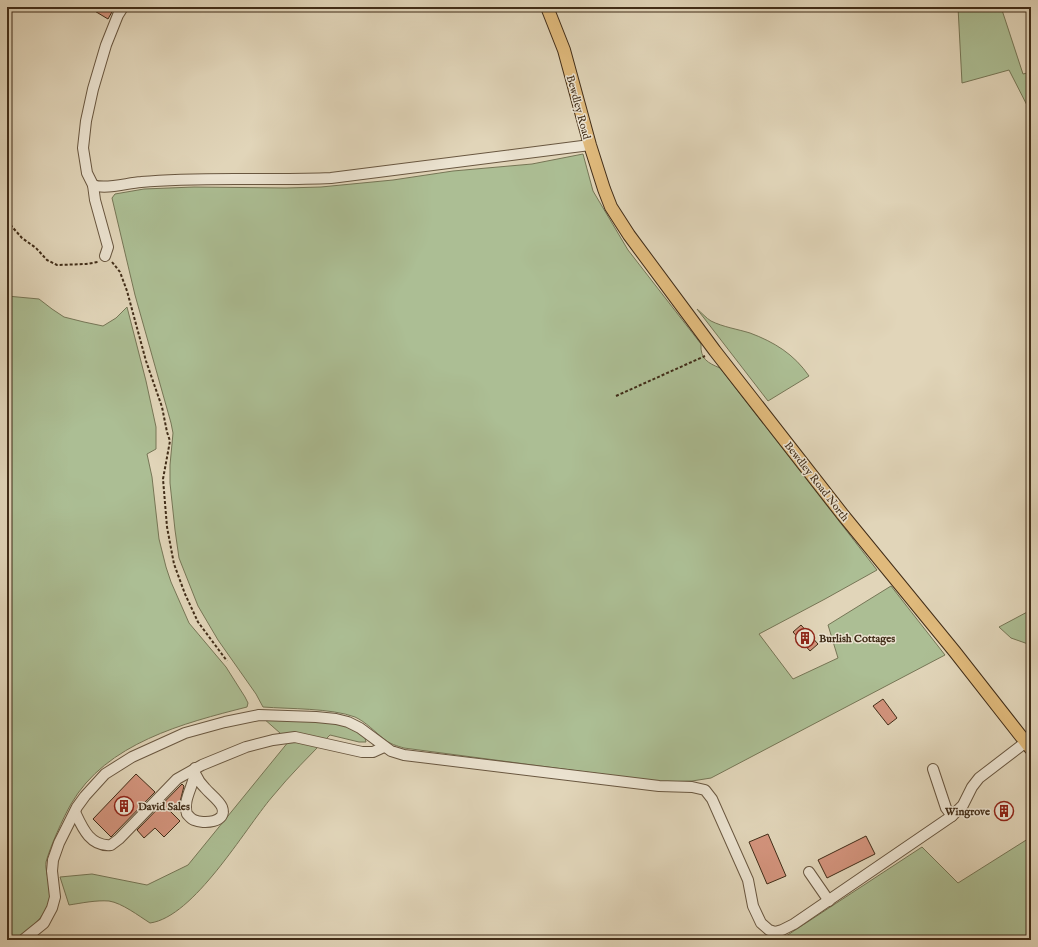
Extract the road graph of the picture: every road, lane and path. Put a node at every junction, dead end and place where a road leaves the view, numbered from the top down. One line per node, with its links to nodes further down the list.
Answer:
1 (58, 7): 2 (path)
2 (72, 7)
3 (123, 7): 6 (street)
4 (547, 7): 5 (main road, Bewdley Road)
5 (590, 145): 6 (street); 7 (main road, Bewdley Road)
6 (93, 185): 9 (street)
7 (611, 207): 10 (main road, Bewdley Road North)
8 (7, 221): 9 (path)
9 (105, 256): 12 (path)
10 (715, 351): 11 (path); 13 (main road, Bewdley Road North)
11 (616, 396)
12 (227, 661)
13 (1028, 745): 18 (street)
14 (384, 747): 16 (street); 17 (street); 20 (street)
15 (933, 769): 18 (street)
16 (196, 772): 16 (street); 17 (street)
17 (75, 812): 21 (street)
18 (952, 816): 20 (street)
19 (809, 872): 20 (street)
20 (829, 901)
21 (23, 940)

